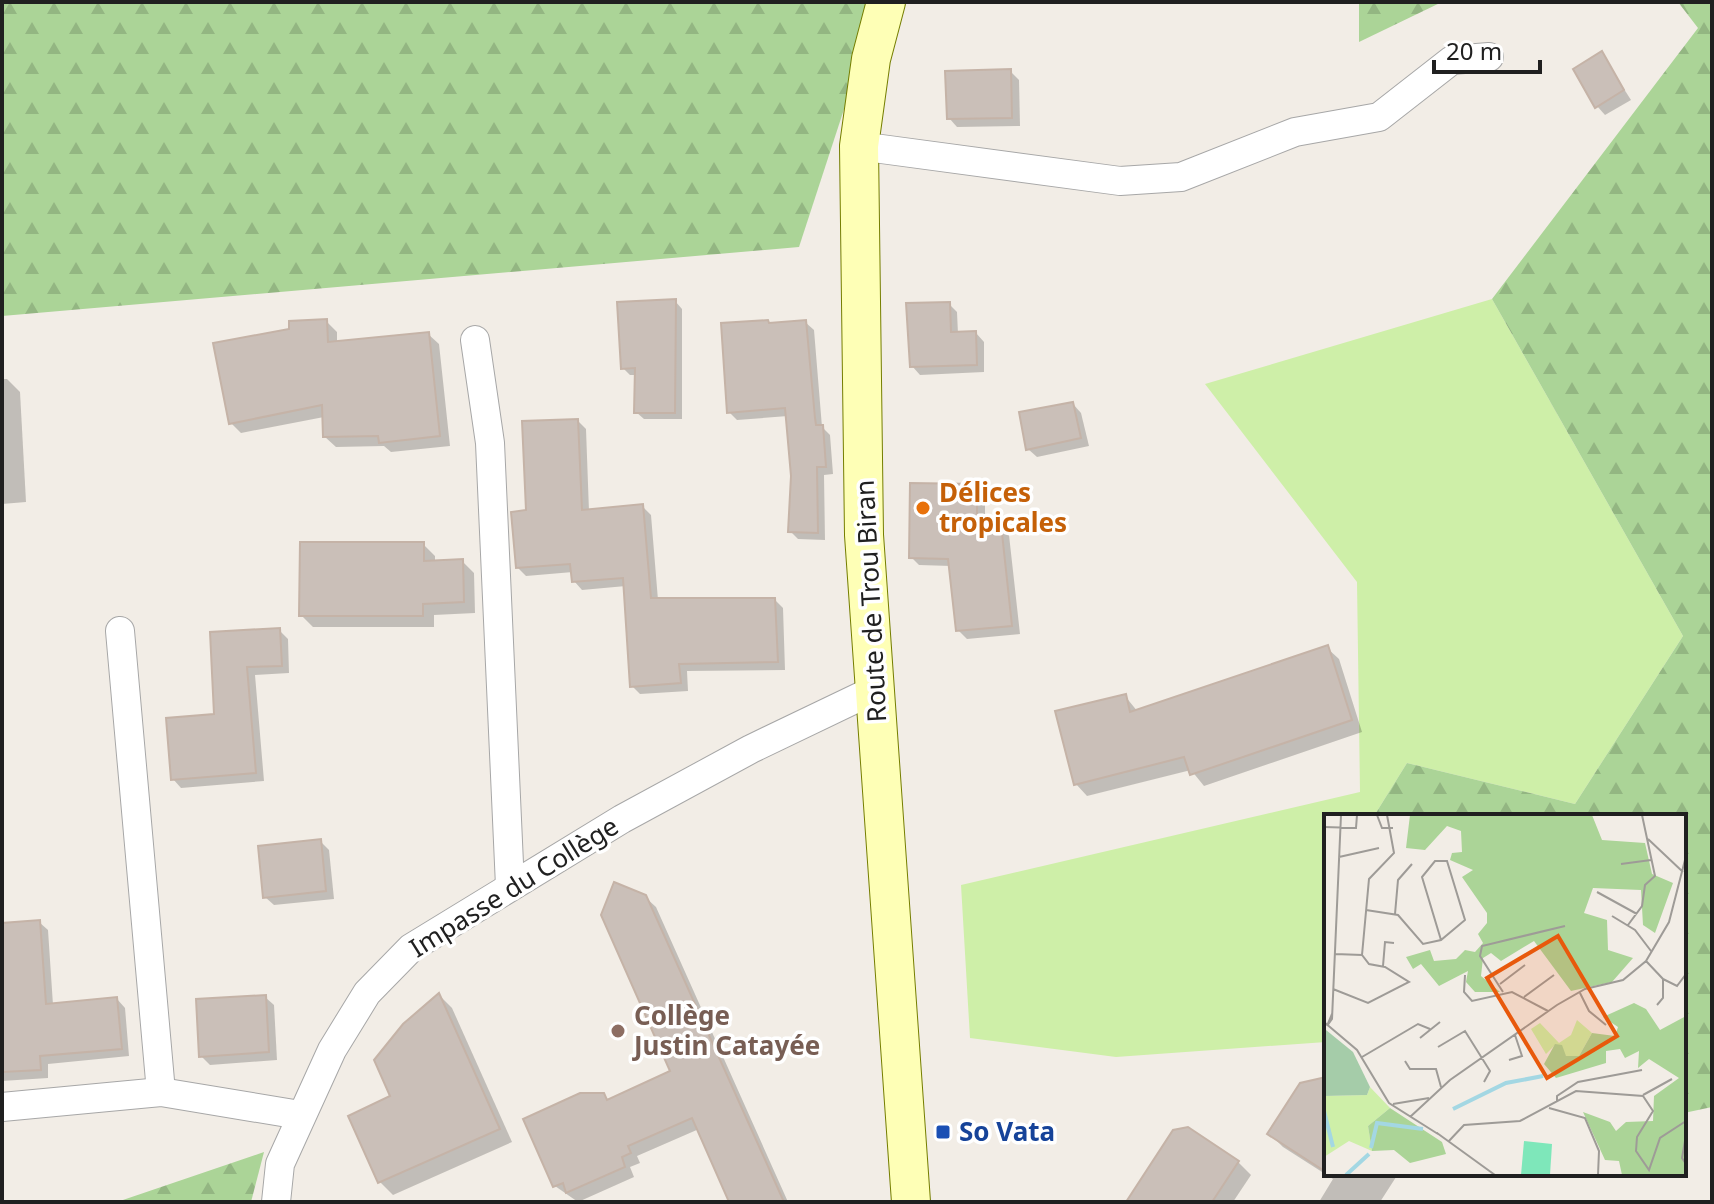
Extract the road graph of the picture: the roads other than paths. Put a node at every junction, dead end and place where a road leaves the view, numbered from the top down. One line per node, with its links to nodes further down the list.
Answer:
1 (886, 2): 3 (main road, Route de Trou Biran)
2 (1489, 57): 3 (street)
3 (859, 146): 6 (main road, Route de Trou Biran)
4 (475, 340): 7 (street)
5 (120, 631): 8 (street)
6 (876, 689): 7 (street, Impasse du Collège); 12 (main road, Route de Trou Biran)
7 (510, 886): 10 (street, Impasse du Collège)
8 (161, 1092): 9 (street); 10 (street)
9 (2, 1107)
10 (300, 1115): 11 (street, Impasse du Collège)
11 (276, 1202)
12 (911, 1202)

